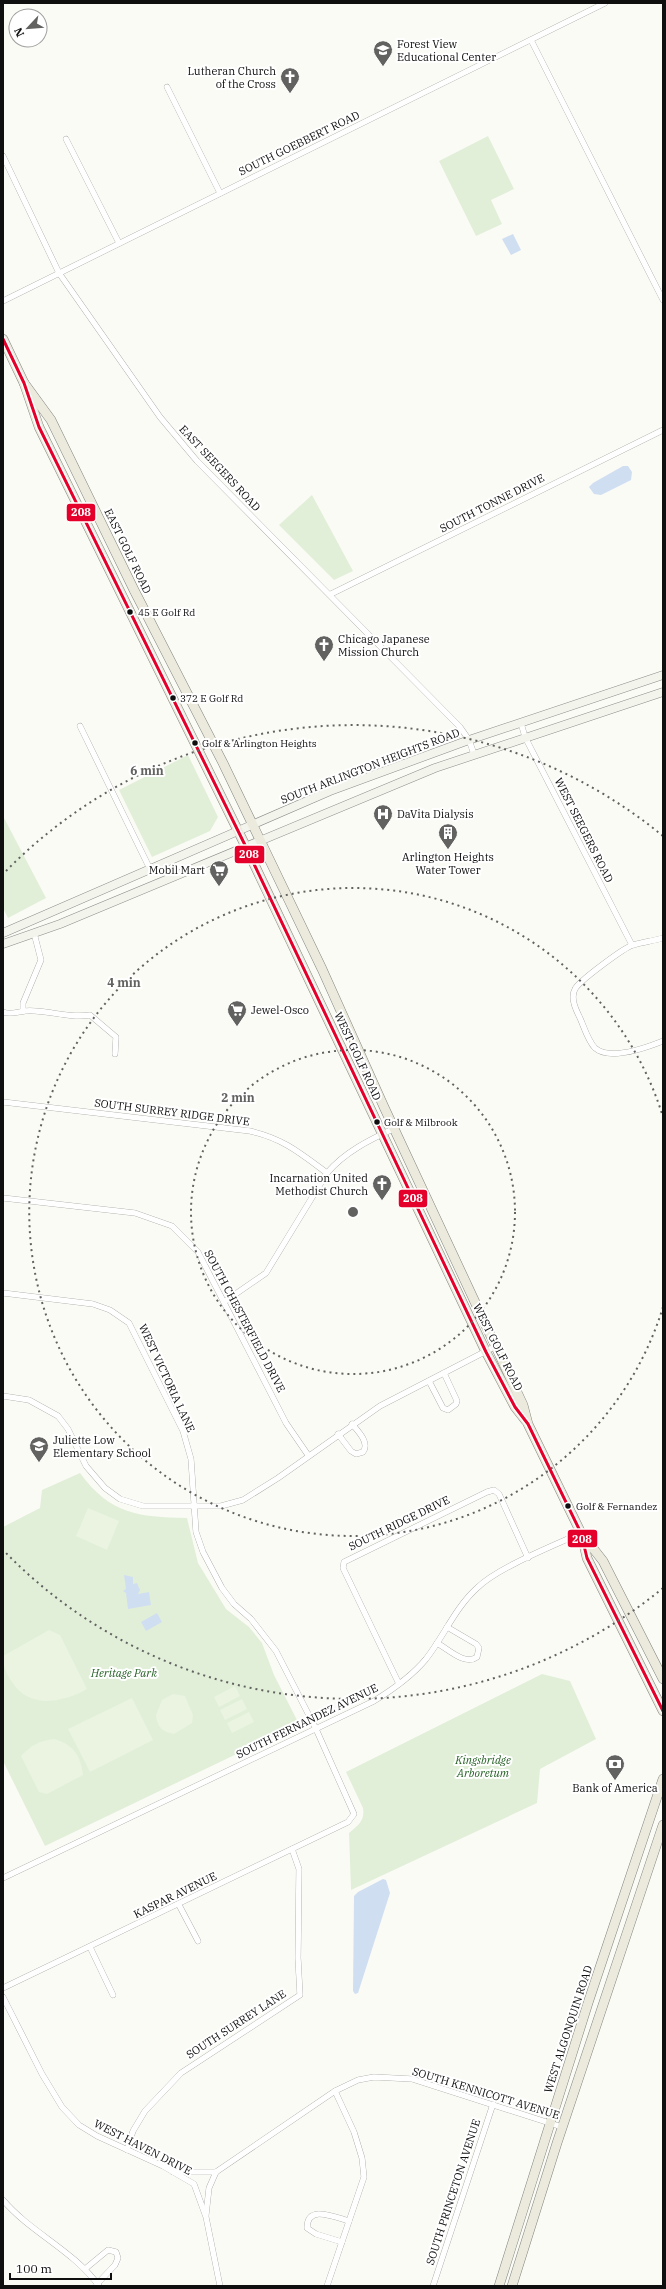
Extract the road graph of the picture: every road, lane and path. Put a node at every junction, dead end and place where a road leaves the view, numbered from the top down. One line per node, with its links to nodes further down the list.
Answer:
1 (605, 3): 2 (street, SOUTH GOEBBERT ROAD)
2 (531, 40): 6 (street, SOUTH GOEBBERT ROAD); 9 (street)
3 (167, 87): 6 (street)
4 (66, 139): 7 (street)
5 (3, 156): 8 (street, EAST SEEGERS ROAD)
6 (220, 193): 7 (street, SOUTH GOEBBERT ROAD)
7 (119, 243): 8 (street, SOUTH GOEBBERT ROAD)
8 (59, 273): 10 (street, SOUTH GOEBBERT ROAD); 14 (street, EAST SEEGERS ROAD)
9 (663, 300)
10 (3, 301)
11 (3, 339): 12 (main road, EAST GOLF ROAD)
12 (24, 383): 22 (main road, EAST GOLF ROAD); 23 (main road, EAST GOLF ROAD)
13 (663, 430): 14 (street, SOUTH TONNE DRIVE)
14 (331, 594): 20 (street, EAST SEEGERS ROAD)
15 (663, 675): 17 (main road, SOUTH ARLINGTON HEIGHTS ROAD)
16 (663, 692): 19 (main road)
17 (521, 723): 19 (street, WEST SEEGERS ROAD); 20 (main road, SOUTH ARLINGTON HEIGHTS ROAD)
18 (80, 726): 26 (street)
19 (525, 737): 21 (main road); 31 (street, WEST SEEGERS ROAD)
20 (469, 740): 21 (street, EAST SEEGERS ROAD); 22 (main road, SOUTH ARLINGTON HEIGHTS ROAD)
21 (474, 754): 24 (main road)
22 (253, 824): 23 (main road, SOUTH ARLINGTON HEIGHTS ROAD); 24 (main road, EAST GOLF ROAD)
23 (238, 830): 25 (main road, EAST GOLF ROAD); 26 (main road, SOUTH ARLINGTON HEIGHTS ROAD)
24 (260, 839): 25 (main road); 37 (main road, WEST GOLF ROAD)
25 (245, 846): 28 (main road); 38 (main road, WEST GOLF ROAD)
26 (150, 869): 27 (main road, SOUTH ARLINGTON HEIGHTS ROAD)
27 (3, 933)
28 (34, 933): 30 (main road); 32 (street)
29 (663, 938): 31 (street)
30 (3, 944)
31 (632, 945): 34 (street)
32 (23, 1011): 33 (street); 35 (street)
33 (3, 1012)
34 (663, 1041)
35 (115, 1054)
36 (3, 1102): 39 (street, SOUTH SURREY RIDGE DRIVE)
37 (395, 1128): 38 (street); 43 (main road, WEST GOLF ROAD)
38 (381, 1134): 39 (street); 44 (main road, WEST GOLF ROAD)
39 (326, 1173): 42 (street)
40 (3, 1198): 42 (street, SOUTH CHESTERFIELD DRIVE)
41 (3, 1293): 52 (street, WEST VICTORIA LANE)
42 (224, 1302): 51 (street, SOUTH CHESTERFIELD DRIVE)
43 (496, 1346): 44 (street); 49 (main road, WEST GOLF ROAD)
44 (486, 1352): 45 (street); 49 (main road, WEST GOLF ROAD)
45 (444, 1373): 46 (street); 46 (street)
46 (429, 1381): 48 (street)
47 (3, 1396): 52 (street)
48 (352, 1424): 50 (street); 50 (street)
49 (528, 1424): 53 (main road, WEST GOLF ROAD)
50 (338, 1434): 51 (street)
51 (308, 1455): 52 (street)
52 (195, 1506): 60 (street, WEST VICTORIA LANE)
53 (581, 1533): 54 (street, SOUTH FERNANDEZ AVENUE); 57 (main road, WEST GOLF ROAD); 59 (main road, WEST GOLF ROAD)
54 (528, 1558): 55 (street, SOUTH FERNANDEZ AVENUE); 58 (street, SOUTH RIDGE DRIVE)
55 (447, 1627): 56 (street, SOUTH FERNANDEZ AVENUE); 56 (street)
56 (437, 1643): 58 (street, SOUTH FERNANDEZ AVENUE)
57 (663, 1679)
58 (399, 1684): 60 (street, SOUTH FERNANDEZ AVENUE)
59 (663, 1712)
60 (316, 1729): 62 (street, WEST VICTORIA LANE); 65 (street, SOUTH FERNANDEZ AVENUE)
61 (663, 1779): 74 (main road, WEST ALGONQUIN ROAD)
62 (353, 1817): 64 (street, KASPAR AVENUE)
63 (663, 1825): 75 (main road)
64 (292, 1849): 66 (street, KASPAR AVENUE); 76 (street, SOUTH SURREY LANE)
65 (3, 1878)
66 (179, 1905): 67 (street); 68 (street, KASPAR AVENUE)
67 (198, 1941)
68 (90, 1947): 69 (street, KASPAR AVENUE); 70 (street)
69 (3, 1988)
70 (113, 1995)
71 (3, 1997): 76 (street, WEST HAVEN DRIVE)
72 (335, 2091): 73 (street, SOUTH KENNICOTT AVENUE); 78 (street, SOUTH KENNICOTT AVENUE); 81 (street)
73 (493, 2104): 74 (street, SOUTH KENNICOTT AVENUE); 87 (street, SOUTH PRINCETON AVENUE)
74 (551, 2123): 75 (street, SOUTH KENNICOTT AVENUE); 88 (main road, WEST ALGONQUIN ROAD)
75 (562, 2127): 89 (main road)
76 (126, 2150): 77 (street, WEST HAVEN DRIVE)
77 (173, 2172): 78 (street); 80 (street, WEST HAVEN DRIVE)
78 (216, 2172): 80 (street)
79 (3, 2200): 83 (street)
80 (206, 2215): 85 (street, WEST HAVEN DRIVE)
81 (349, 2221): 82 (street); 82 (street)
82 (342, 2242): 86 (street)
83 (85, 2269): 84 (street); 84 (street)
84 (98, 2285)
85 (220, 2286)
86 (327, 2286)
87 (433, 2286)
88 (499, 2286)
89 (512, 2286)

